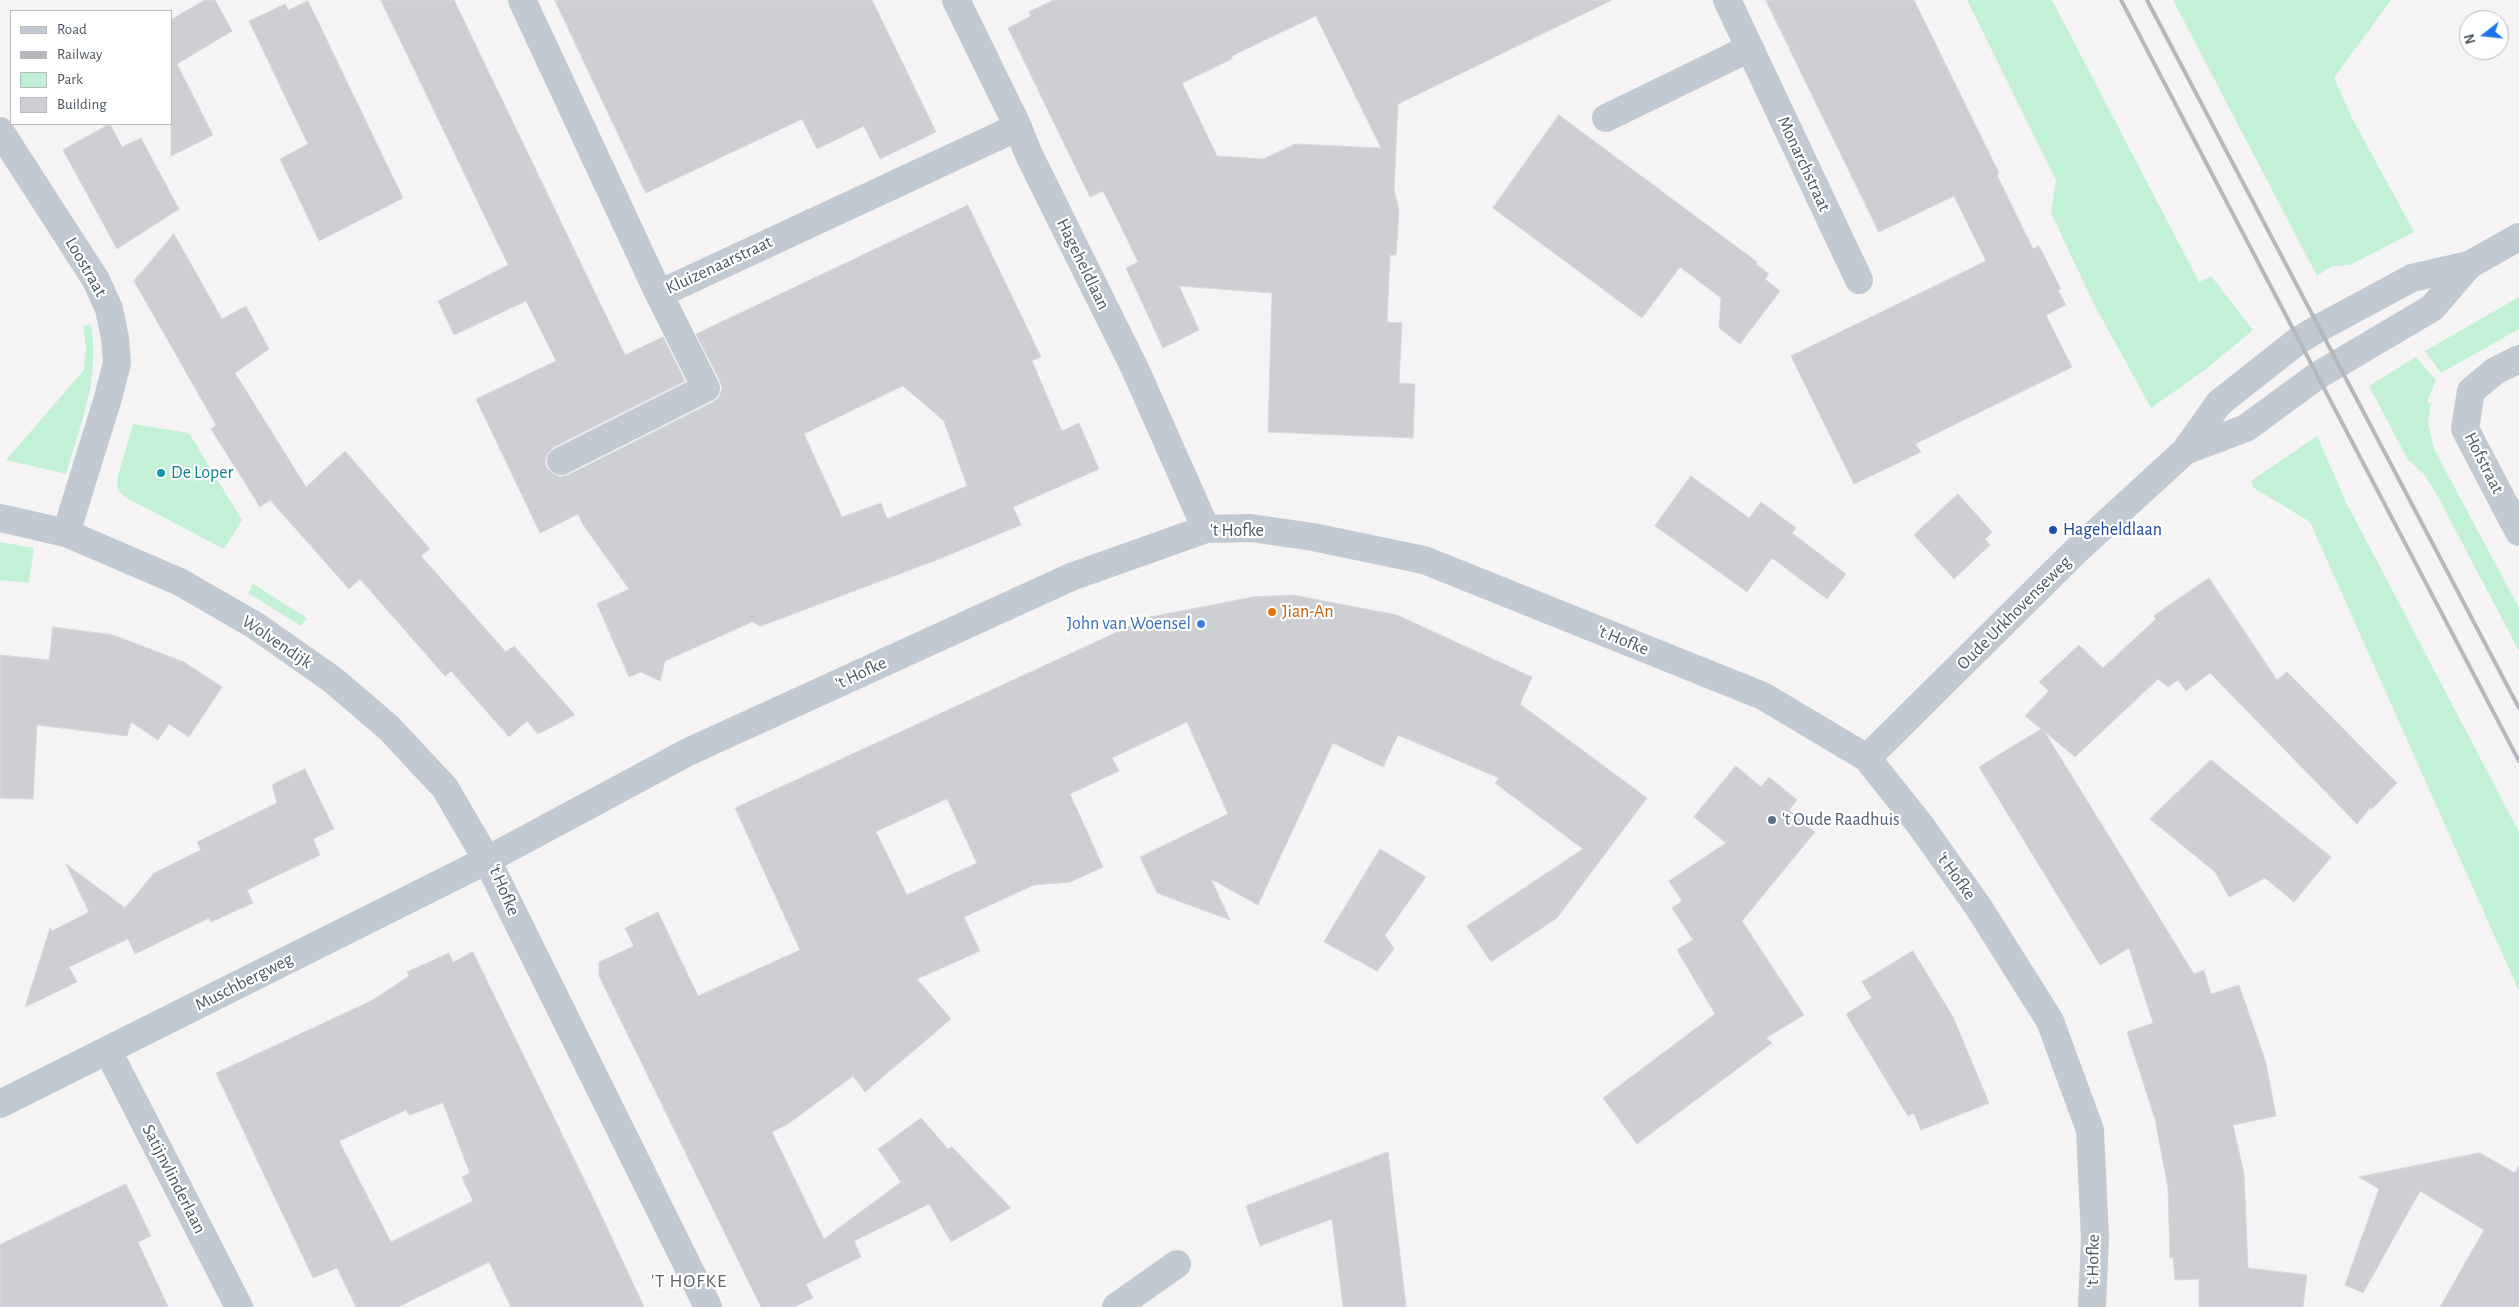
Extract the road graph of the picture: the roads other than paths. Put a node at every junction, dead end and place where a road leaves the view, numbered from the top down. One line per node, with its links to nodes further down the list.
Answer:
1 (522, 0): 11 (street, Kluizenaarstraat)
2 (956, 0): 6 (street, Hageheldlaan)
3 (1727, 0): 4 (street, Monarchstraat)
4 (1750, 48): 5 (street); 10 (street, Monarchstraat)
5 (1606, 118)
6 (1018, 128): 11 (street, Kluizenaarstraat); 16 (street, Hageheldlaan)
7 (0, 131): 18 (street, Loostraat)
8 (2519, 237): 9 (street)
9 (2469, 265): 13 (street, Oude Urkhovenseweg); 13 (street, Oude Urkhovenseweg)
10 (1859, 280)
11 (659, 294): 14 (street)
12 (2519, 359): 17 (street, Hofstraat)
13 (2185, 452): 19 (street, Oude Urkhovenseweg)
14 (561, 461)
15 (0, 518): 18 (street, Wolvendijk)
16 (1206, 529): 19 (street, 't Hofke); 20 (street, 't Hofke)
17 (2519, 532)
18 (66, 533): 20 (street, Wolvendijk)
19 (1867, 758): 27 (street, 't Hofke)
20 (488, 860): 21 (street, Muschbergweg); 25 (street, 't Hofke)
21 (108, 1051): 22 (street, Muschbergweg); 24 (street, Satijnvlinderlaan)
22 (0, 1104)
23 (1177, 1264): 26 (street)
24 (239, 1307)
25 (708, 1307)
26 (1116, 1307)
27 (2092, 1307)

